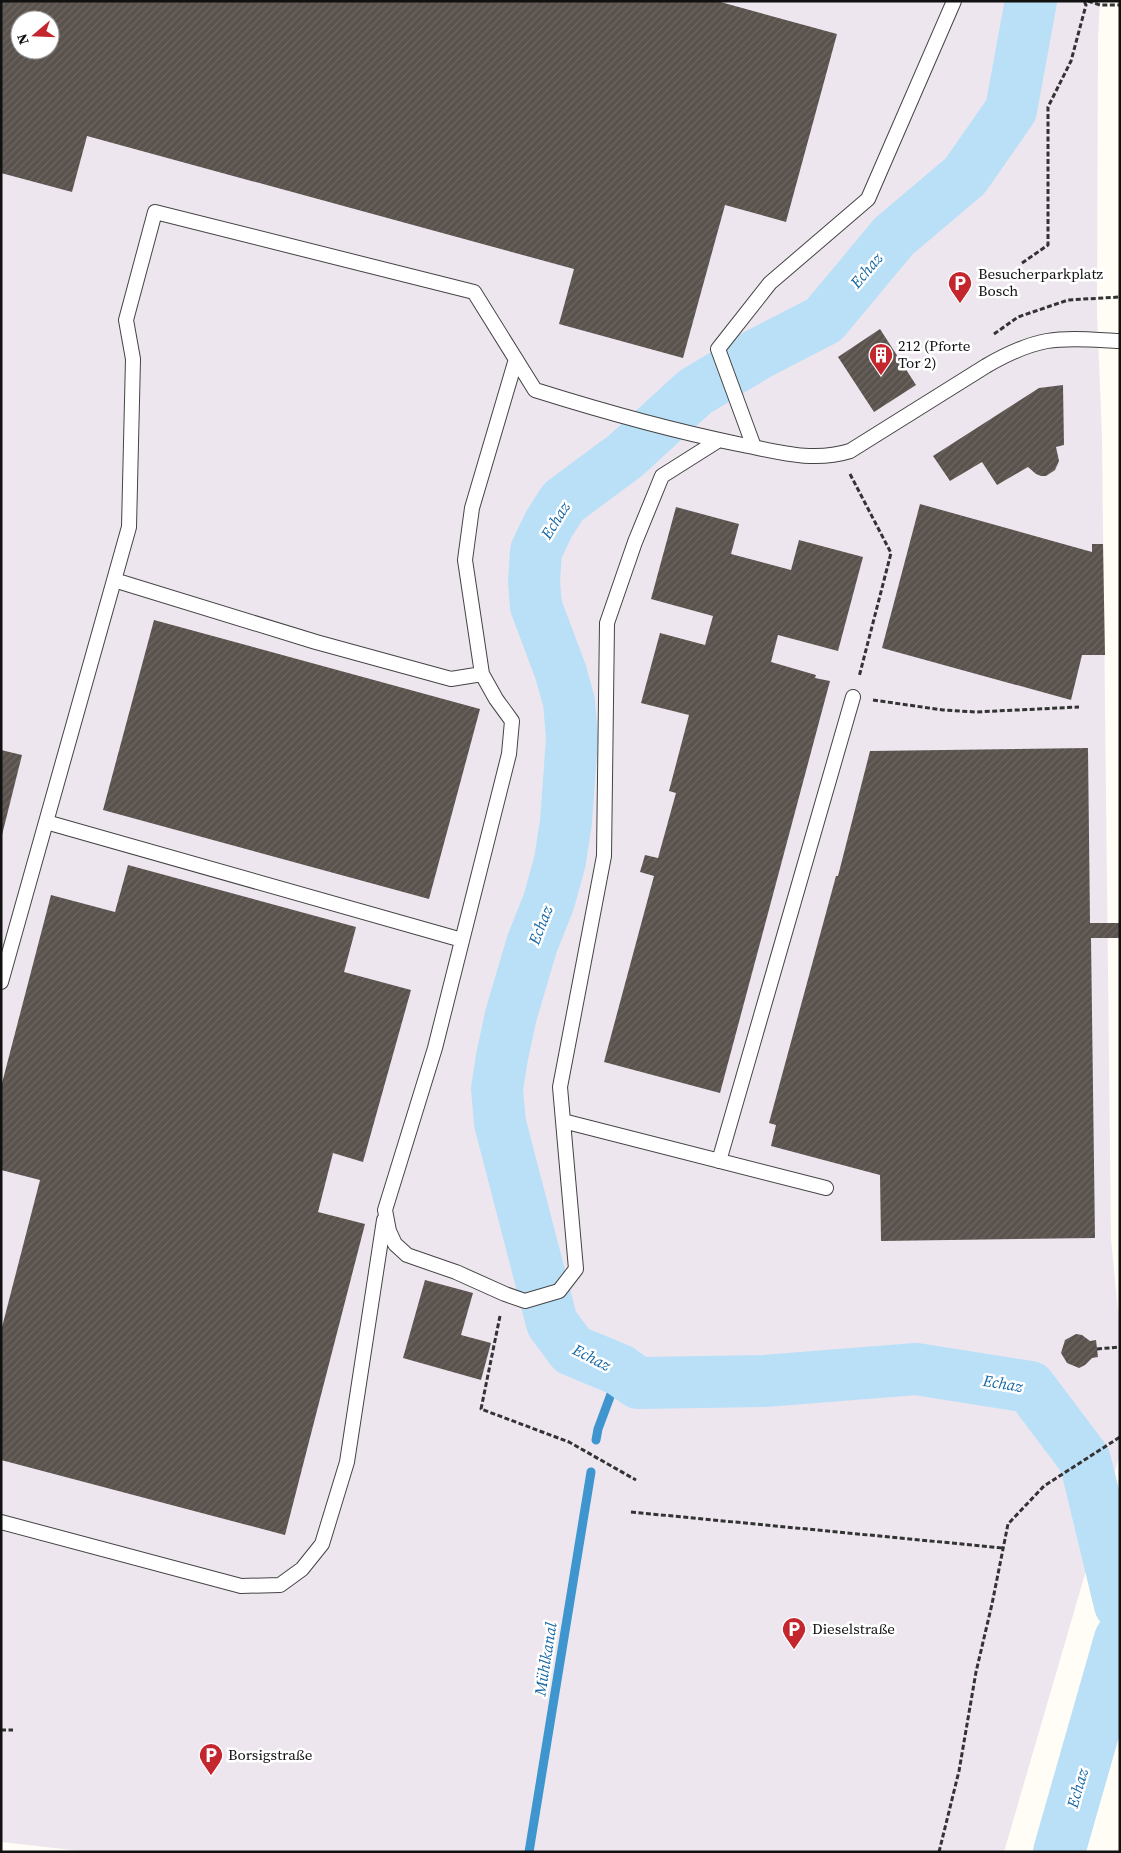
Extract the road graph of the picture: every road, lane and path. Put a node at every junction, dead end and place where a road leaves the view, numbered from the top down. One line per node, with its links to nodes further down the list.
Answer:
1 (954, 1): 9 (lane)
2 (1084, 1): 5 (path)
3 (1088, 1): 4 (path)
4 (1120, 5)
5 (1022, 263)
6 (1120, 341): 10 (lane)
7 (516, 360): 8 (lane); 11 (lane); 12 (lane)
8 (719, 440): 9 (lane); 18 (lane)
9 (754, 447): 10 (lane)
10 (840, 454): 13 (path)
11 (114, 580): 12 (lane); 15 (lane)
12 (482, 674): 16 (lane)
13 (853, 697): 14 (path); 19 (lane)
14 (1080, 707)
15 (46, 822): 16 (lane); 17 (lane)
16 (462, 940): 21 (lane)
17 (1, 982)
18 (563, 1121): 19 (lane); 22 (lane)
19 (719, 1161): 20 (lane)
20 (826, 1188)
21 (385, 1210): 22 (lane); 28 (lane)
22 (505, 1294): 26 (path)
23 (1120, 1347): 24 (path)
24 (1097, 1349)
25 (1120, 1437): 29 (path)
26 (636, 1480)
27 (631, 1512): 29 (path)
28 (1, 1522)
29 (1003, 1548): 32 (path)
30 (1, 1730): 31 (path)
31 (13, 1730)
32 (940, 1852)

